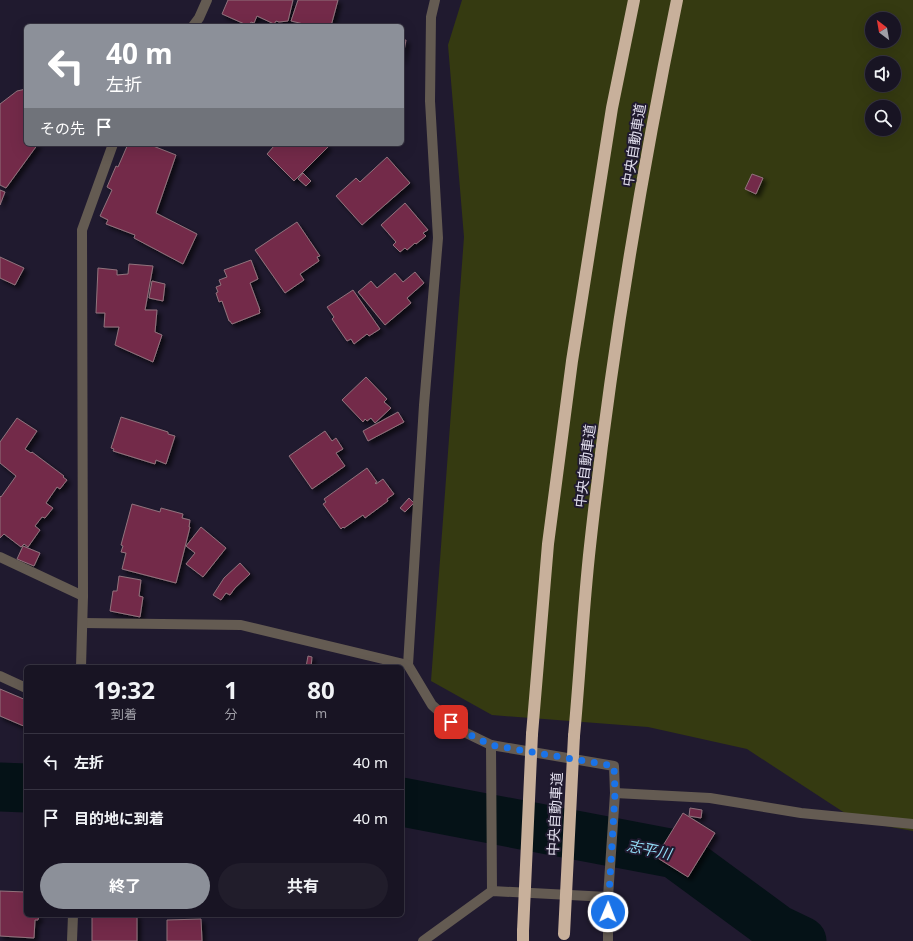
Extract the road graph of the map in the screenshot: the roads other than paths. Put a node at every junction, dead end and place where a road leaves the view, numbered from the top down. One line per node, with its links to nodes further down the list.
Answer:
1 (207, 0): 5 (street)
2 (435, 0): 11 (street)
3 (634, 0): 20 (highway, 中央自動車道, bridge)
4 (677, 0): 21 (highway, 中央自動車道, bridge)
5 (194, 24)
6 (112, 146): 8 (street)
7 (0, 557): 8 (street)
8 (83, 596): 9 (street)
9 (83, 623): 10 (street); 11 (street)
10 (81, 665)
11 (408, 665): 14 (street)
12 (0, 676): 13 (street)
13 (24, 687)
14 (491, 745): 15 (street); 17 (street)
15 (615, 793): 16 (street); 18 (street)
16 (913, 824)
17 (492, 891): 18 (street); 23 (street)
18 (608, 897): 24 (street)
19 (73, 917): 22 (street)
20 (523, 936)
21 (564, 938)
22 (72, 941)
23 (423, 941)
24 (608, 941)

